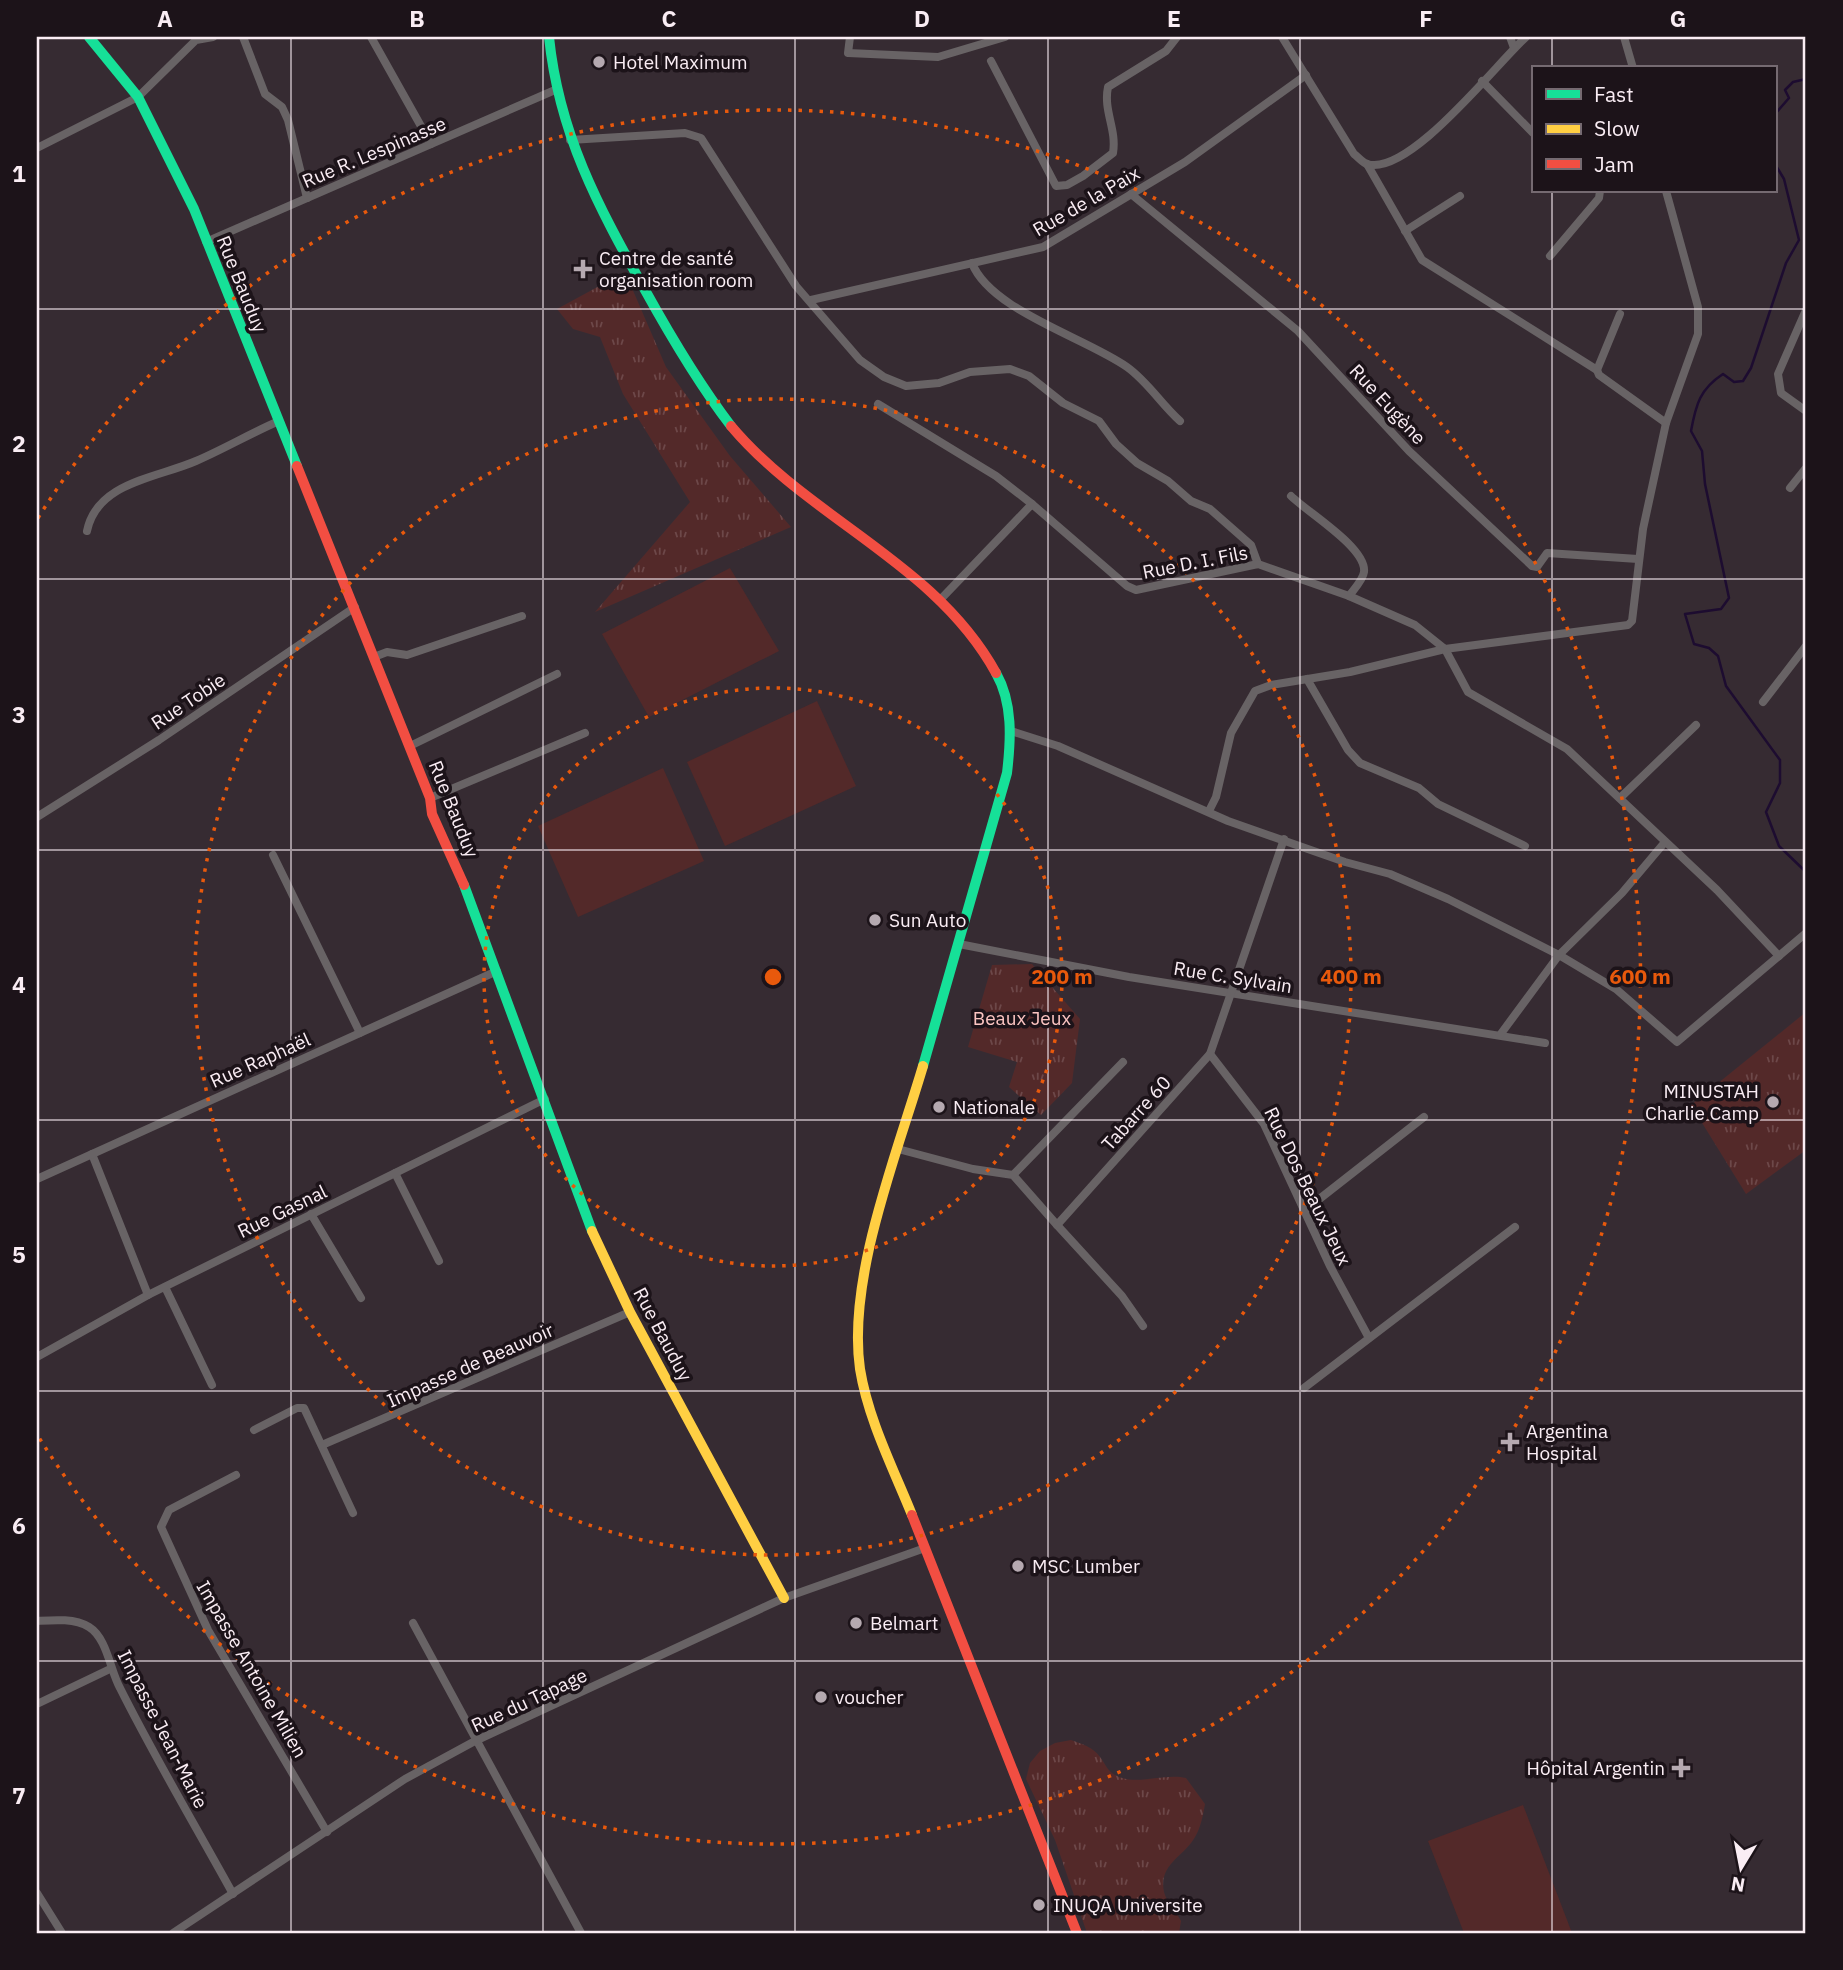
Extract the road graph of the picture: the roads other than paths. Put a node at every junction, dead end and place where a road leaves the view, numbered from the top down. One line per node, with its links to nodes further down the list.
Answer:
1 (89, 37): 20 (main road, Rue Bauduy)
2 (213, 37): 13 (street)
3 (243, 37): 30 (street)
4 (371, 37): 23 (street)
5 (549, 37): 19 (main road)
6 (850, 37): 7 (street)
7 (1005, 37)
8 (1177, 37): 15 (street)
9 (1282, 37): 17 (street)
10 (1510, 37): 14 (street)
11 (1526, 37): 14 (street)
12 (1624, 37): 16 (street)
13 (194, 38): 20 (street)
14 (1514, 48): 18 (street)
15 (991, 61)
16 (1632, 66)
17 (1306, 75): 25 (street); 28 (street, Rue de la Paix)
18 (1482, 81): 21 (street); 25 (street)
19 (555, 90): 22 (main road); 23 (street, Rue R. Lespinasse)
20 (138, 96): 24 (street); 32 (main road, Rue Bauduy)
21 (1532, 132)
22 (570, 140): 35 (street); 52 (main road)
23 (431, 144): 30 (street, Rue R. Lespinasse)
24 (37, 148)
25 (1367, 164): 31 (street)
26 (1600, 192): 33 (street)
27 (1666, 192): 43 (street)
28 (1131, 194): 34 (street, Rue de la Paix); 49 (street, Rue Eugène)
29 (1460, 196): 31 (street)
30 (307, 198): 32 (street, Rue R. Lespinasse)
31 (1405, 231): 38 (street)
32 (206, 242): 41 (main road, Rue Bauduy)
33 (1549, 256)
34 (972, 263): 35 (street, Rue de la Paix); 42 (street)
35 (811, 300): 50 (street)
36 (1806, 310): 40 (street)
37 (1620, 314): 38 (street)
38 (1597, 370): 43 (street)
39 (878, 404): 47 (street)
40 (1806, 411)
41 (279, 421): 48 (street); 53 (main road, Rue Bauduy)
42 (1180, 421)
43 (1666, 423): 49 (street)
44 (1806, 468): 45 (street)
45 (1790, 488)
46 (1291, 496): 51 (street)
47 (1032, 504): 50 (street, Rue D. I. Fils); 52 (street)
48 (87, 531)
49 (1638, 559): 56 (street)
50 (1258, 564): 51 (street, Rue D. I. Fils)
51 (1349, 596): 56 (street, Rue D. I. Fils)
52 (939, 601): 62 (main road)
53 (355, 607): 57 (main road, Rue Bauduy); 68 (street, Rue Tobie)
54 (522, 616): 57 (street)
55 (1806, 646): 60 (street)
56 (1445, 649): 59 (street); 66 (street)
57 (374, 656): 64 (main road, Rue Bauduy)
58 (557, 674): 64 (street)
59 (1307, 679): 67 (street); 71 (street)
60 (1763, 702)
61 (1696, 725): 66 (street)
62 (1011, 731): 67 (street); 74 (main road)
63 (585, 733): 65 (street)
64 (410, 746): 65 (main road, Rue Bauduy)
65 (430, 798): 77 (main road, Rue Bauduy)
66 (1620, 798): 70 (street)
67 (1209, 811): 69 (street)
68 (37, 817)
69 (1284, 839): 75 (street); 78 (street, Tabarre 60)
70 (1665, 842): 75 (street); 76 (street)
71 (1525, 846)
72 (273, 855): 79 (street)
73 (1806, 933): 76 (street)
74 (959, 944): 78 (street, Rue C. Sylvain); 86 (main road)
75 (1559, 955): 76 (street); 80 (street)
76 (1779, 956)
77 (497, 971): 79 (street, Rue Raphaël); 84 (main road, Rue Bauduy)
78 (1232, 992): 80 (street, Rue C. Sylvain); 82 (street, Tabarre 60)
79 (360, 1033): 87 (street, Rue Raphaël)
80 (1500, 1035): 81 (street, Rue C. Sylvain)
81 (1545, 1043)
82 (1210, 1054): 91 (street, Rue Dos Beaux Jeux); 93 (street, Tabarre 60)
83 (1123, 1062): 89 (street)
84 (545, 1099): 88 (street, Rue Gasnal); 99 (main road, Rue Bauduy)
85 (1424, 1117): 91 (street)
86 (898, 1149): 89 (street); 109 (main road)
87 (92, 1154): 90 (street, Rue Raphaël); 97 (street)
88 (395, 1173): 92 (street, Rue Gasnal); 95 (street)
89 (1013, 1175): 93 (street)
90 (37, 1179)
91 (1304, 1211): 101 (street, Rue Dos Beaux Jeux)
92 (311, 1214): 96 (street, Rue Gasnal); 98 (street)
93 (1057, 1225): 100 (street)
94 (1515, 1227): 101 (street)
95 (439, 1261)
96 (165, 1287): 97 (street, Rue Gasnal); 103 (street)
97 (148, 1295): 102 (street, Rue Gasnal)
98 (361, 1298)
99 (630, 1312): 106 (street, Impasse de Beauvoir); 110 (main road, Rue Bauduy)
100 (1143, 1326)
101 (1369, 1338): 104 (street)
102 (37, 1357)
103 (212, 1385)
104 (1304, 1388)
105 (254, 1430): 106 (street)
106 (322, 1445): 108 (street)
107 (236, 1475): 116 (street, Impasse Antoine Milien)
108 (353, 1513)
109 (925, 1548): 110 (street, Rue du Tapage); 122 (main road)
110 (784, 1598): 115 (street, Rue du Tapage)
111 (37, 1621): 113 (street, Impasse Jean-Marie)
112 (413, 1623): 115 (street)
113 (110, 1669): 114 (street); 118 (street, Impasse Jean-Marie)
114 (37, 1704)
115 (475, 1741): 116 (street, Rue du Tapage); 121 (street)
116 (327, 1832): 118 (street, Rue du Tapage)
117 (37, 1893): 119 (street)
118 (233, 1894): 120 (street, Rue du Tapage)
119 (62, 1933)
120 (173, 1933)
121 (581, 1933)
122 (1077, 1933)

